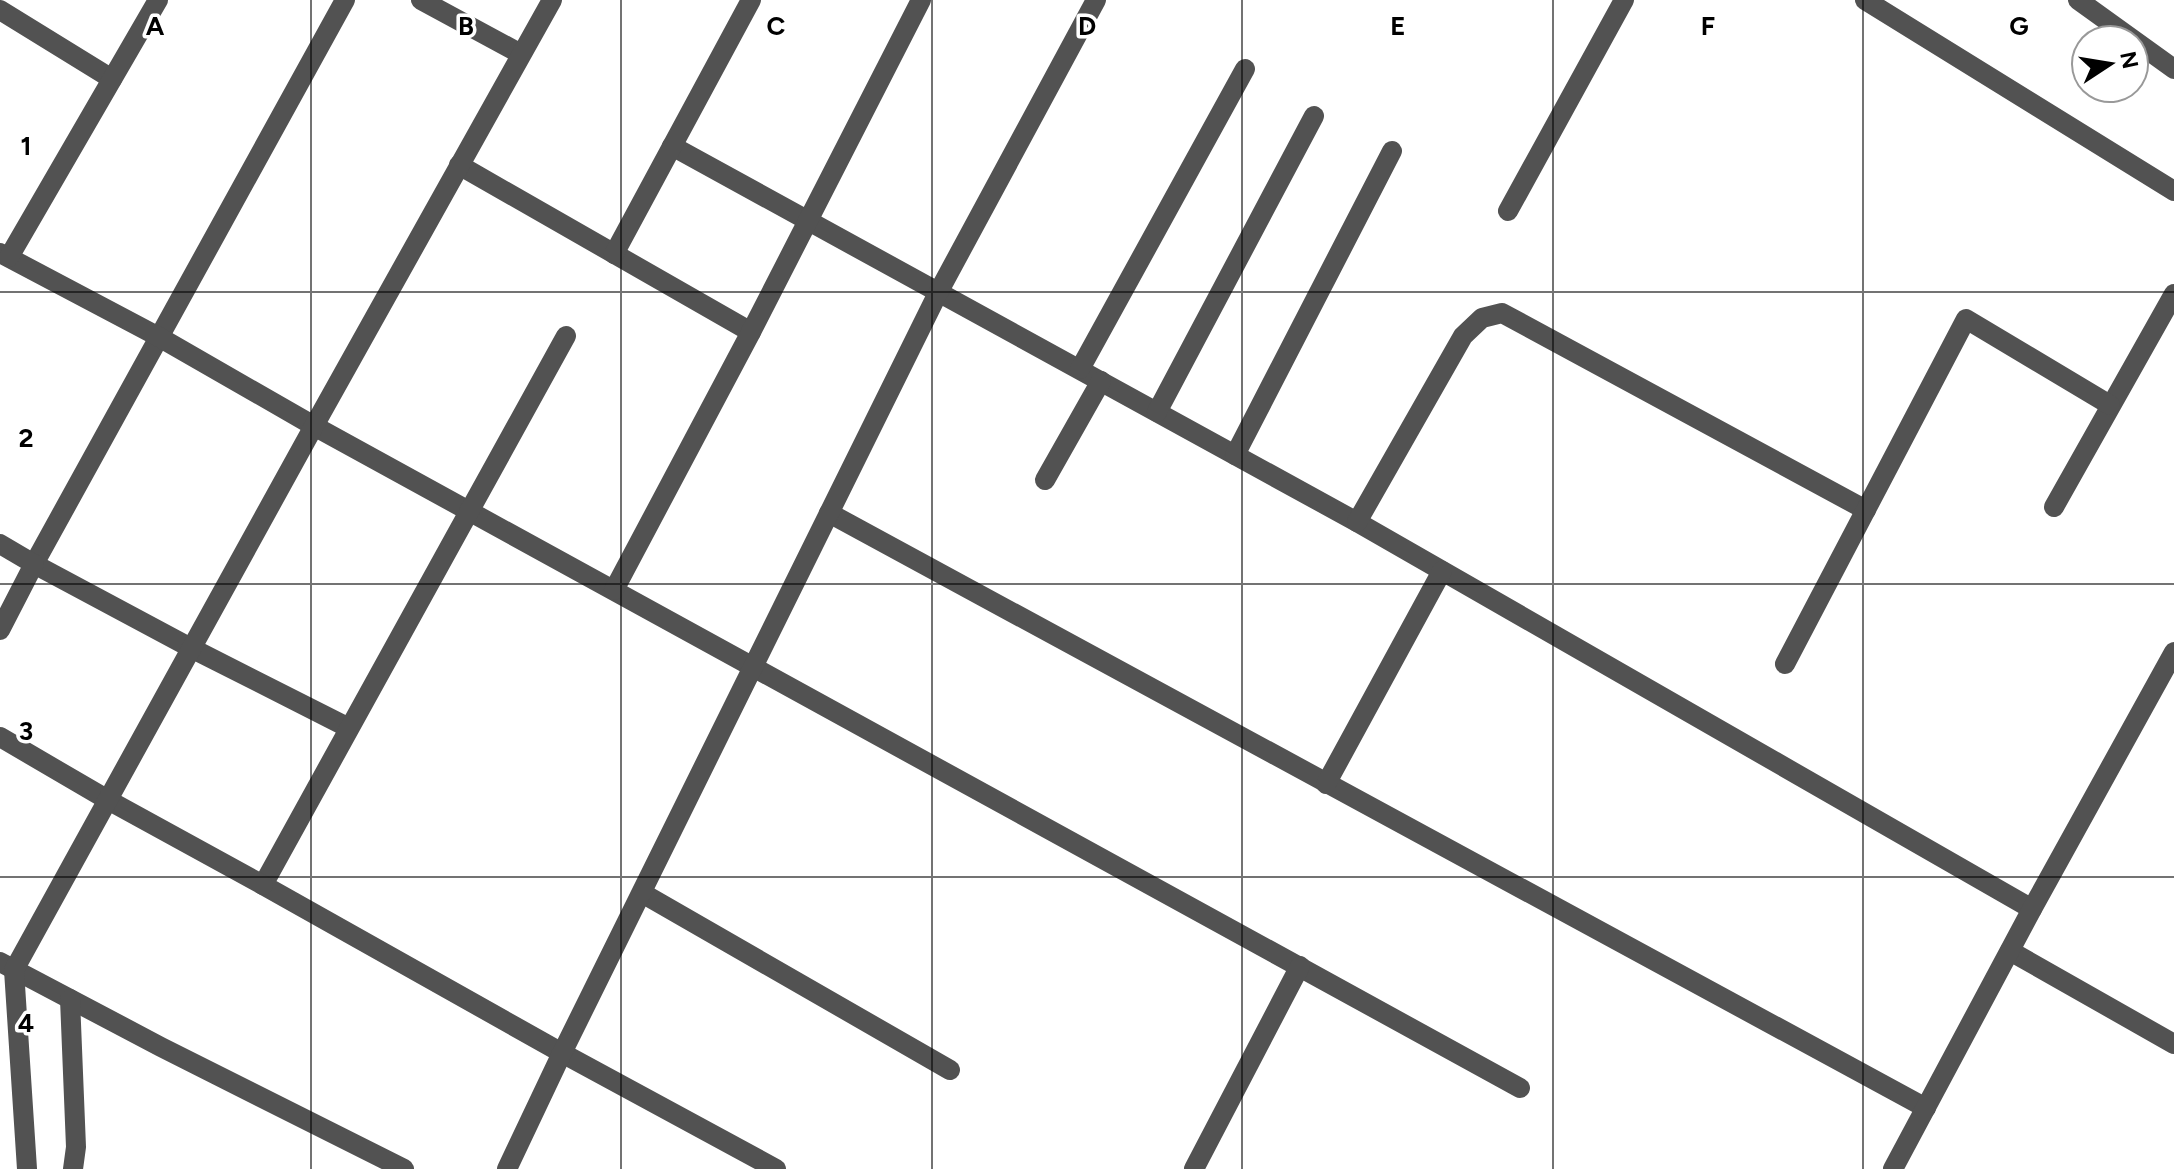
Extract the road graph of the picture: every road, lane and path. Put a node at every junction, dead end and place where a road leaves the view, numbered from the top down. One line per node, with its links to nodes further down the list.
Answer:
1 (158, 0): 15 (street)
2 (345, 0): 29 (street)
3 (421, 0): 12 (street)
4 (552, 0): 12 (street)
5 (751, 0): 17 (street)
6 (921, 0): 22 (street)
7 (1096, 0): 25 (street)
8 (1624, 0): 21 (street)
9 (1865, 0): 20 (street)
10 (2078, 0): 14 (street)
11 (0, 10): 15 (street)
12 (521, 54): 19 (street)
13 (1245, 69): 30 (street)
14 (2174, 69)
15 (112, 79): 24 (street)
16 (1314, 116): 33 (street)
17 (672, 146): 22 (street); 23 (street)
18 (1392, 151): 35 (street)
19 (459, 165): 23 (street); 34 (street)
20 (2174, 191)
21 (1508, 211)
22 (808, 219): 25 (street); 27 (street)
23 (614, 254): 27 (street)
24 (4, 255): 29 (street)
25 (939, 291): 30 (street); 40 (street)
26 (2174, 294): 32 (street)
27 (751, 332): 45 (street)
28 (566, 336): 39 (street)
29 (159, 337): 34 (street); 43 (street)
30 (1080, 369): 31 (street)
31 (1101, 381): 33 (street); 36 (street)
32 (2110, 405): 37 (street); 38 (street)
33 (1157, 412): 35 (street)
34 (314, 426): 39 (street); 47 (street)
35 (1235, 455): 41 (street)
36 (1045, 480)
37 (2054, 507)
38 (1866, 510): 41 (street); 49 (street)
39 (469, 511): 45 (street); 51 (street)
40 (829, 513): 50 (street); 53 (street)
41 (1357, 522): 44 (street)
42 (0, 544): 43 (street)
43 (34, 564): 46 (street); 47 (street)
44 (1442, 571): 53 (street); 57 (street)
45 (614, 590): 50 (street)
46 (0, 630)
47 (191, 648): 51 (street); 54 (street)
48 (2174, 652): 57 (street)
49 (1785, 664)
50 (753, 666): 56 (street); 60 (street)
51 (349, 728): 55 (street)
52 (0, 737): 54 (street)
53 (1326, 784): 66 (street)
54 (108, 800): 55 (street); 59 (street)
55 (263, 885): 63 (street)
56 (642, 893): 63 (street); 64 (street)
57 (2032, 909): 58 (street)
58 (2010, 951): 62 (street); 66 (street)
59 (7, 966): 61 (street); 67 (street)
60 (1300, 966): 65 (street); 72 (street)
61 (70, 999): 68 (street); 69 (street)
62 (2174, 1044)
63 (562, 1053): 70 (street); 71 (street)
64 (950, 1070)
65 (1520, 1088)
66 (1926, 1108): 73 (street)
67 (27, 1169)
68 (73, 1169)
69 (404, 1169)
70 (507, 1169)
71 (776, 1169)
72 (1194, 1169)
73 (1893, 1169)

